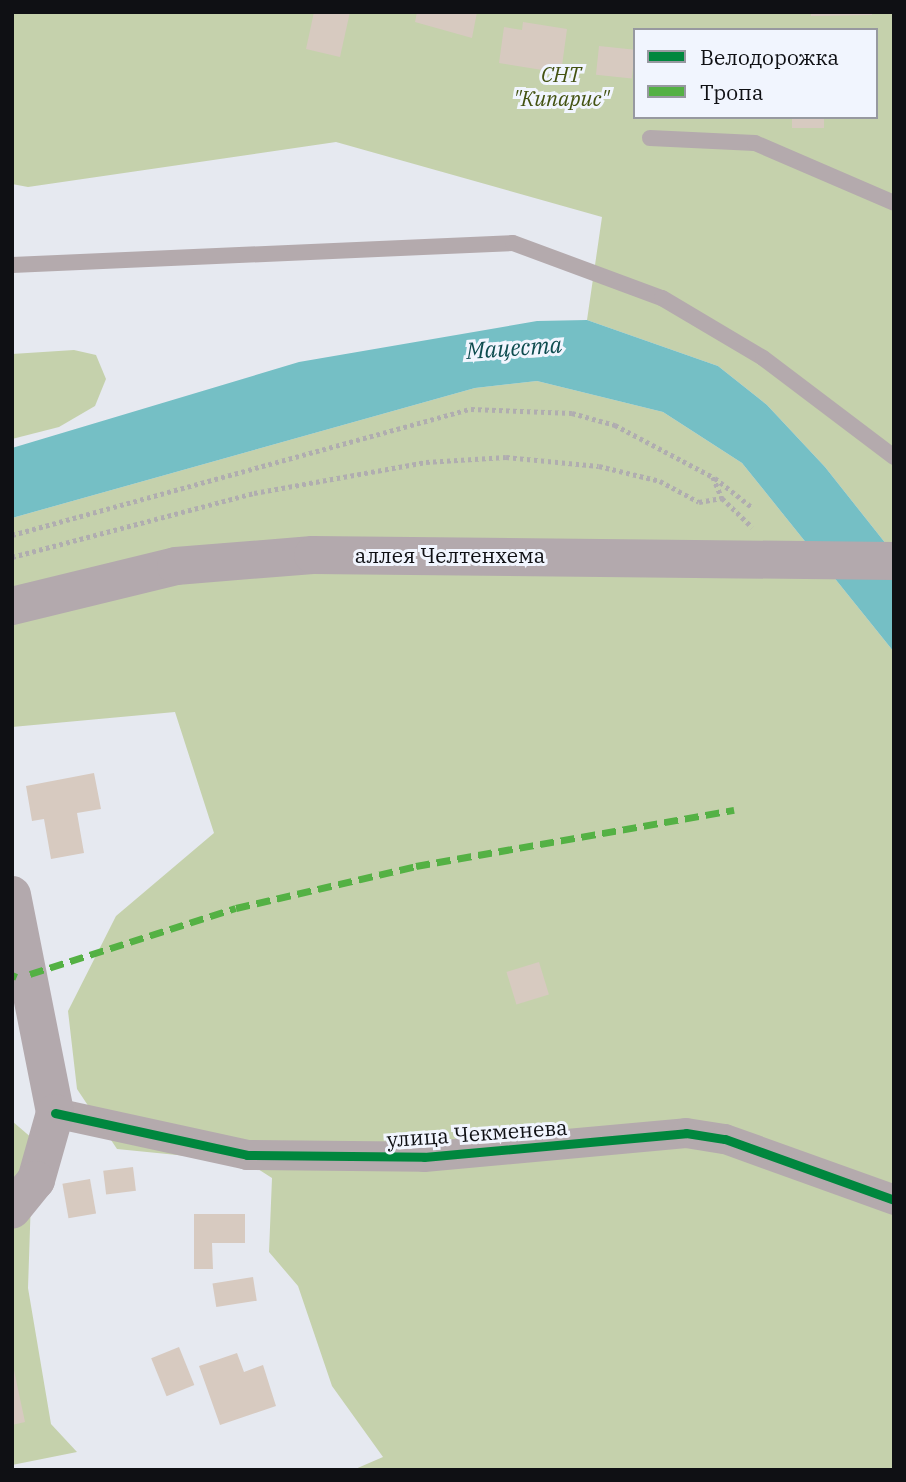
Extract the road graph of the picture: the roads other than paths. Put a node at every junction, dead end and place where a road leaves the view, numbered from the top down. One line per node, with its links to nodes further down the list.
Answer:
1 (650, 138): 2 (lane)
2 (894, 204)
3 (12, 265): 4 (lane)
4 (894, 457)
5 (894, 561): 6 (main road, аллея Челтенхема)
6 (12, 606)
7 (12, 895): 8 (main road)
8 (55, 1113): 9 (street, улица Чекменева); 10 (main road)
9 (894, 1200)
10 (12, 1210)

